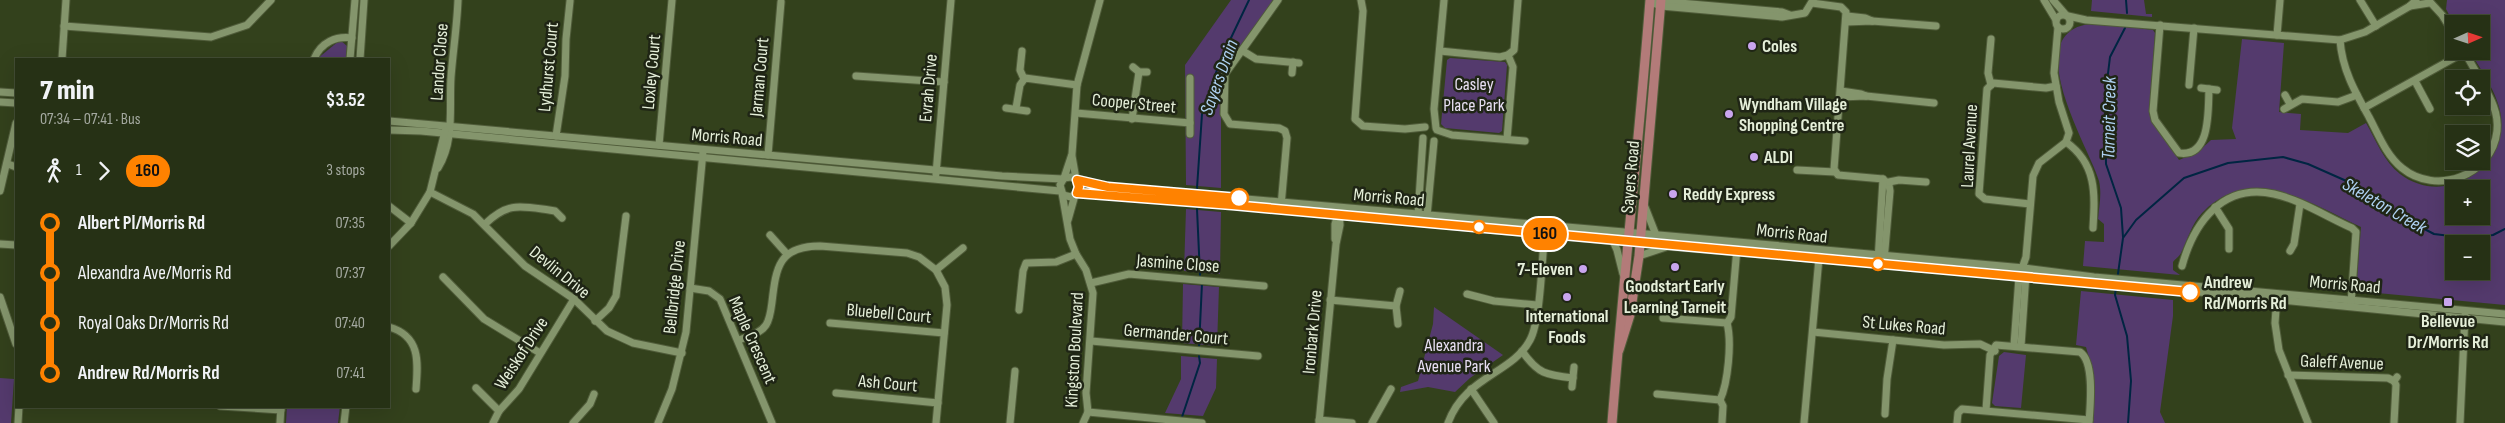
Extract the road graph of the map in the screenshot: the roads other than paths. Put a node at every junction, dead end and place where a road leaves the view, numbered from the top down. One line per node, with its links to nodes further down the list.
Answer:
1 (66, 0): 30 (street)
2 (271, 0): 30 (street)
3 (355, 0): 35 (street)
4 (364, 0): 45 (street)
5 (458, 0): 82 (street, Landor Close)
6 (672, 0): 90 (street, Loxley Court)
7 (950, 0): 53 (street, Evrah Drive)
8 (1100, 0): 54 (street)
9 (1278, 0): 39 (street)
10 (1361, 0): 80 (street)
11 (1444, 0): 40 (street)
12 (1518, 0): 41 (street)
13 (2044, 0): 28 (street)
14 (2053, 0): 24 (street)
15 (2280, 0): 34 (street)
16 (2360, 0): 32 (street)
17 (570, 1): 85 (street, Lydhurst Court)
18 (1650, 1): 21 (street); 127 (main road, Sayers Road)
19 (2432, 1): 23 (street); 27 (street)
20 (781, 2): 94 (street, Jarman Court)
21 (1661, 2): 22 (street); 109 (main road, Sayers Road)
22 (1812, 2): 25 (street)
23 (2413, 3): 32 (street)
24 (2067, 15): 26 (street); 28 (street); 28 (street)
25 (1846, 19): 31 (street); 61 (street)
26 (2086, 20): 28 (street); 29 (street)
27 (2445, 20)
28 (2062, 25): 57 (street)
29 (2160, 25): 33 (street); 58 (street)
30 (64, 26): 42 (street)
31 (1936, 26)
32 (2376, 26): 37 (street)
33 (2194, 28): 34 (street); 56 (street)
34 (2277, 35): 37 (street)
35 (352, 38): 43 (street); 44 (street)
36 (1991, 40): 55 (street)
37 (2340, 40): 63 (street)
38 (1022, 51): 50 (street)
39 (1243, 51): 48 (street); 112 (street)
40 (1440, 51): 41 (street); 71 (street)
41 (1508, 55): 87 (street)
42 (62, 58)
43 (314, 58)
44 (350, 58)
45 (360, 58)
46 (2451, 60): 52 (street)
47 (1140, 70): 75 (street)
48 (1292, 73)
49 (856, 76): 53 (street)
50 (1024, 78): 54 (street); 69 (street)
51 (1190, 78): 77 (street)
52 (2414, 81): 70 (street); 72 (street)
53 (944, 82): 97 (street, Evrah Drive)
54 (1077, 85): 74 (street)
55 (1991, 85): 57 (street, Laurel Avenue); 110 (street, Laurel Avenue)
56 (2189, 85)
57 (2056, 86): 89 (street)
58 (2201, 88)
59 (0, 92): 60 (street)
60 (15, 93)
61 (1840, 94): 67 (street); 99 (street)
62 (2285, 95): 63 (street)
63 (2356, 95): 70 (street)
64 (2490, 96): 70 (street)
65 (0, 102): 66 (street)
66 (15, 103)
67 (1934, 103)
68 (1006, 108): 69 (street)
69 (1016, 108): 73 (street)
70 (2364, 108)
71 (1434, 109): 78 (street); 84 (street)
72 (2430, 109)
73 (1027, 111)
74 (1076, 113): 75 (street, Cooper Street); 93 (street)
75 (1132, 119): 77 (street, Cooper Street)
76 (390, 121): 82 (street, Morris Road)
77 (1190, 123): 83 (street)
78 (1426, 127): 80 (street); 84 (street); 86 (street)
79 (15, 128): 95 (street)
80 (1405, 129): 86 (street)
81 (390, 130): 82 (street, Morris Road)
82 (448, 131): 85 (street, Morris Road); 91 (street, Morris Road); 106 (street, Landor Close)
83 (1190, 134)
84 (1436, 134): 86 (street); 87 (street); 117 (street)
85 (556, 136): 90 (street, Morris Road)
86 (1423, 138): 119 (street)
87 (1507, 139): 88 (street)
88 (1525, 140)
89 (2066, 142): 110 (street); 123 (street)
90 (659, 146): 91 (street, Morris Road)
91 (672, 150): 92 (street, Morris Road)
92 (703, 153): 94 (street, Morris Road); 100 (street, Morris Road); 154 (street, Bellbridge Drive)
93 (1072, 154): 101 (street); 102 (street)
94 (768, 155): 97 (street, Morris Road)
95 (8, 164): 96 (street); 105 (street)
96 (15, 167)
97 (936, 170): 100 (street, Evrah Drive); 101 (street, Morris Road)
98 (1797, 170): 99 (street)
99 (1834, 172): 103 (street)
100 (936, 178): 107 (street, Morris Road)
101 (1064, 179): 102 (street); 107 (street)
102 (1076, 180): 108 (street); 112 (street, Morris Road)
103 (1885, 182): 104 (street); 143 (street)
104 (1926, 182)
105 (0, 191)
106 (430, 192): 120 (street, Landor Close); 122 (street, Devlin Drive)
107 (1061, 192): 108 (street); 121 (street, Kingston Boulevard)
108 (1076, 194): 112 (street, Morris Road); 121 (street)
109 (1644, 199): 126 (street); 128 (main road, Sayers Road)
110 (2030, 204): 145 (street)
111 (2300, 204): 114 (street); 137 (street); 161 (street)
112 (1281, 206): 115 (street, Morris Road)
113 (390, 207): 120 (street)
114 (2215, 207): 136 (street); 144 (street)
115 (1339, 211): 119 (street, Morris Road); 160 (street, Ironbark Drive)
116 (626, 216): 170 (street)
117 (1427, 216): 119 (street); 124 (street, Morris Road)
118 (562, 218): 122 (street)
119 (1420, 219): 124 (street, Morris Road)
120 (411, 223): 133 (street, Landor Close)
121 (1067, 223): 140 (street, Kingston Boulevard)
122 (485, 224): 159 (street, Devlin Drive)
123 (2101, 227)
124 (1544, 230): 127 (street, Morris Road); 129 (street, Morris Road); 163 (street)
125 (770, 235): 139 (street)
126 (1656, 235): 128 (street, Morris Road); 130 (street, Morris Road)
127 (1630, 238): 128 (street, Morris Road); 129 (street, Morris Road); 152 (main road, Sayers Road)
128 (1641, 239): 134 (street, Morris Road); 141 (main road, Sayers Road)
129 (1613, 241): 152 (street)
130 (1737, 242): 138 (street); 143 (street, Morris Road)
131 (0, 244): 132 (street)
132 (15, 245)
133 (390, 245)
134 (1668, 246): 138 (street, Morris Road); 141 (street)
135 (963, 248): 146 (street)
136 (2229, 249)
137 (2290, 250)
138 (1737, 252): 142 (street, Morris Road); 174 (street)
139 (787, 254): 146 (street); 179 (street)
140 (1076, 254): 151 (street, Kingston Boulevard); 164 (street)
141 (1639, 256): 185 (main road, Sayers Road)
142 (1819, 258): 143 (street, Morris Road); 176 (street)
143 (1881, 260): 145 (street, Morris Road); 148 (street, Morris Road)
144 (2182, 266)
145 (2024, 268): 148 (street); 149 (street); 150 (street, Morris Road)
146 (936, 270): 177 (street)
147 (443, 277): 186 (street)
148 (2019, 277): 149 (street, Morris Road); 166 (street)
149 (2028, 278): 150 (street, Morris Road); 166 (street)
150 (2094, 280): 158 (street, Morris Road)
151 (1091, 283): 153 (street, Jasmine Close); 181 (street, Kingston Boulevard)
152 (1624, 284): 185 (main road, Sayers Road)
153 (1264, 286)
154 (690, 288): 179 (street, Maple Crescent); 187 (street, Bellbridge Drive)
155 (1400, 291): 162 (street)
156 (1467, 294): 163 (street)
157 (0, 297): 178 (street)
158 (2277, 297): 161 (street, Morris Road); 191 (street)
159 (574, 298): 170 (street, Devlin Drive); 186 (street, Weiskof Drive)
160 (1330, 300): 162 (street); 214 (street, Ironbark Drive)
161 (2351, 303): 165 (street, Morris Road); 169 (street, Morris Road)
162 (1396, 306): 173 (street)
163 (1537, 306): 184 (street)
164 (1019, 310)
165 (2466, 310): 167 (street, Morris Road); 169 (street)
166 (2021, 312): 182 (street)
167 (2505, 314)
168 (1663, 318): 174 (street)
169 (2465, 318): 171 (street, Morris Road); 236 (street)
170 (595, 321): 187 (street, Devlin Drive)
171 (2505, 322)
172 (830, 323): 177 (street, Bluebell Court)
173 (1398, 324)
174 (1727, 324): 201 (street)
175 (390, 328): 196 (street)
176 (1812, 332): 180 (street, St Lukes Road); 232 (street)
177 (944, 333): 202 (street)
178 (15, 335)
179 (739, 340): 210 (street, Maple Crescent)
180 (1893, 340): 183 (street, St Lukes Road); 209 (street)
181 (1091, 341): 188 (street, Germander Court); 208 (street, Kingston Boulevard)
182 (2018, 346): 183 (street, St Lukes Road); 212 (street, St Lukes Road)
183 (1994, 350): 206 (street)
184 (1522, 351): 192 (street); 197 (street)
185 (1617, 352): 230 (main road, Sayers Road)
186 (540, 353): 207 (street, Weiskof Drive)
187 (682, 353): 220 (street, Bellbridge Drive)
188 (1258, 356)
189 (1574, 367): 192 (street)
190 (1015, 372): 223 (street)
191 (2288, 376): 234 (street); 235 (street, Galeff Avenue)
192 (1573, 378): 193 (street)
193 (1572, 387)
194 (476, 388): 207 (street)
195 (1391, 388): 227 (street)
196 (416, 389)
197 (1471, 389): 228 (street); 229 (street)
198 (836, 393): 202 (street, Ash Court)
199 (594, 394): 219 (street)
200 (1657, 394): 201 (street)
201 (1720, 400): 231 (street)
202 (938, 402): 222 (street)
203 (19, 408): 215 (street)
204 (281, 408): 216 (street)
205 (346, 408): 217 (street)
206 (1986, 410): 212 (street); 233 (street)
207 (499, 411): 218 (street, Weiskof Drive)
208 (1088, 412): 211 (street); 224 (street, Kingston Boulevard)
209 (1885, 414)
210 (772, 421): 221 (street)
211 (1166, 421): 213 (street)
212 (2089, 421)
213 (1191, 422): 225 (street)
214 (1319, 422): 226 (street)
215 (18, 423)
216 (280, 423)
217 (344, 423)
218 (494, 423)
219 (573, 423)
220 (658, 423)
221 (763, 423)
222 (936, 423)
223 (1010, 423)
224 (1083, 423)
225 (1202, 423)
226 (1352, 423)
227 (1372, 423)
228 (1448, 423)
229 (1494, 423)
230 (1612, 423)
231 (1722, 423)
232 (1803, 423)
233 (1956, 423)
234 (2308, 423)
235 (2394, 423)
236 (2460, 423)

